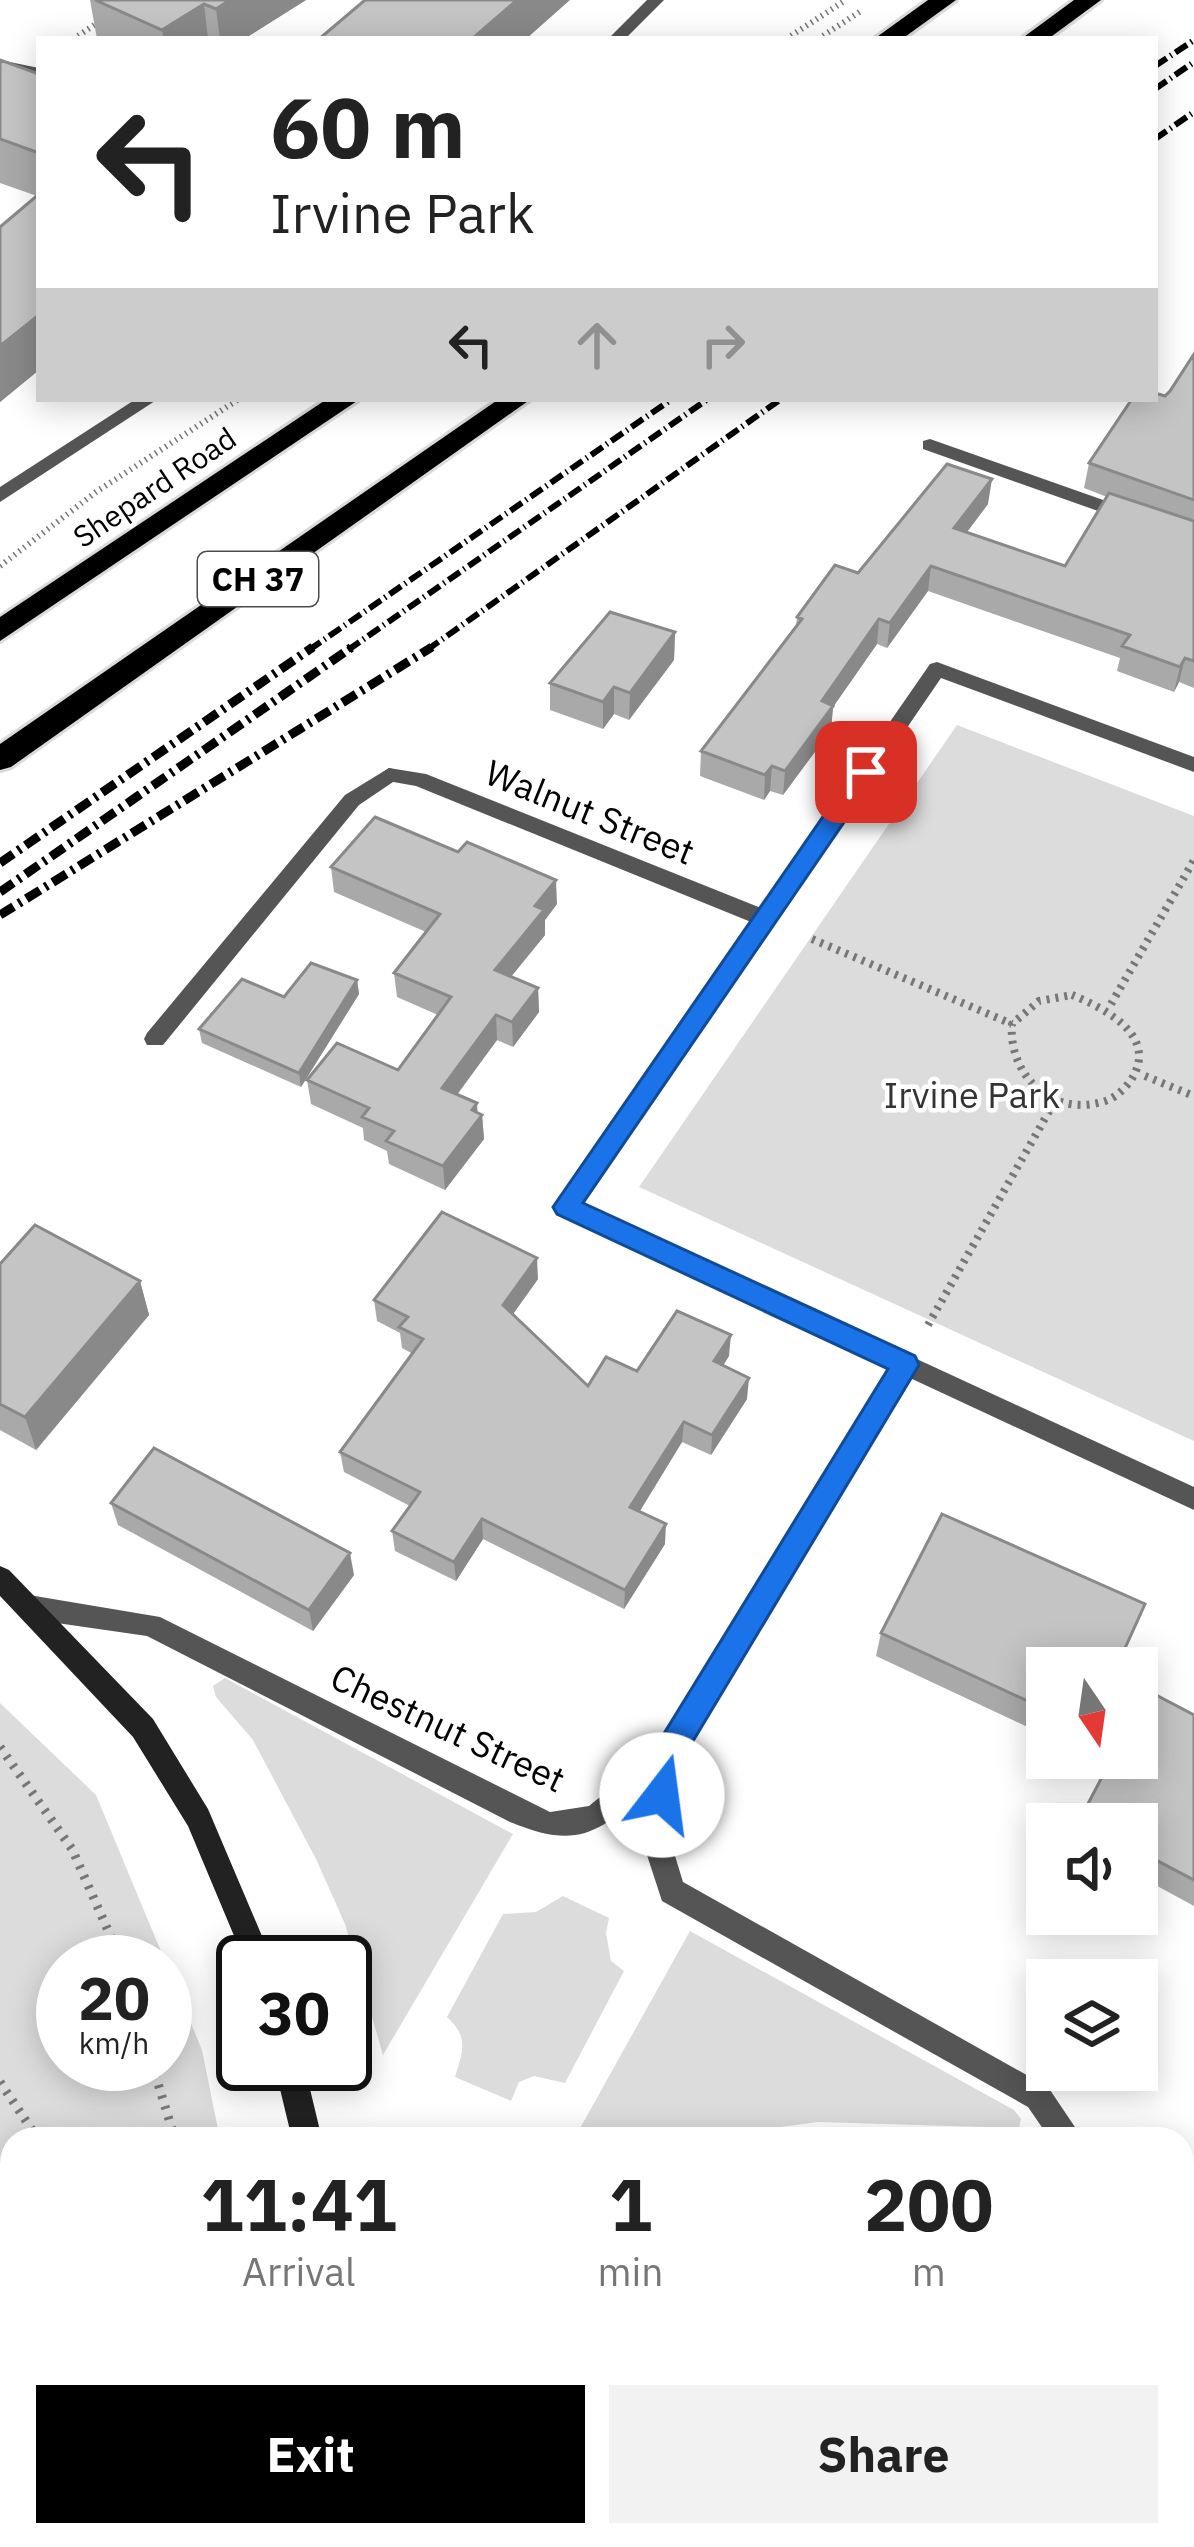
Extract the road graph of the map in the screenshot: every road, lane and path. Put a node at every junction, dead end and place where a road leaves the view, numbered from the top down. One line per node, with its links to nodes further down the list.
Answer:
1 (656, 0): 8 (street)
2 (846, 0): 9 (path)
3 (878, 0): 10 (path)
4 (944, 0): 11 (highway)
5 (1089, 0): 12 (highway)
6 (112, 13): 7 (path)
7 (78, 36)
8 (619, 36)
9 (791, 36)
10 (823, 36)
11 (890, 36)
12 (1037, 36)
13 (0, 65): 14 (street)
14 (36, 73)
15 (144, 402): 20 (street)
16 (233, 402): 22 (path)
17 (342, 402): 23 (highway, Shepard Road / CH 37)
18 (513, 402): 24 (highway, CH 37)
19 (930, 445): 21 (street)
20 (0, 496)
21 (1194, 539)
22 (0, 566)
23 (0, 632)
24 (0, 759)
25 (1194, 765): 27 (street)
26 (1194, 860): 29 (path)
27 (764, 918): 31 (street, Walnut Street); 36 (street)
28 (812, 939): 30 (path)
29 (1111, 1004): 30 (path); 32 (path)
30 (1012, 1024): 34 (path)
31 (155, 1039)
32 (1145, 1076): 33 (path); 34 (path)
33 (1194, 1096)
34 (1056, 1099): 35 (path)
35 (928, 1325)
36 (905, 1365): 37 (street); 42 (street)
37 (1194, 1499)
38 (0, 1578): 40 (street)
39 (0, 1599): 40 (street)
40 (29, 1607): 42 (street, Chestnut Street); 44 (street)
41 (0, 1748): 43 (path)
42 (663, 1763): 51 (street)
43 (114, 1935)
44 (248, 1935)
45 (0, 2082): 48 (path)
46 (160, 2091): 49 (path)
47 (295, 2091): 50 (street)
48 (30, 2127)
49 (171, 2127)
50 (304, 2127)
51 (1059, 2127)

